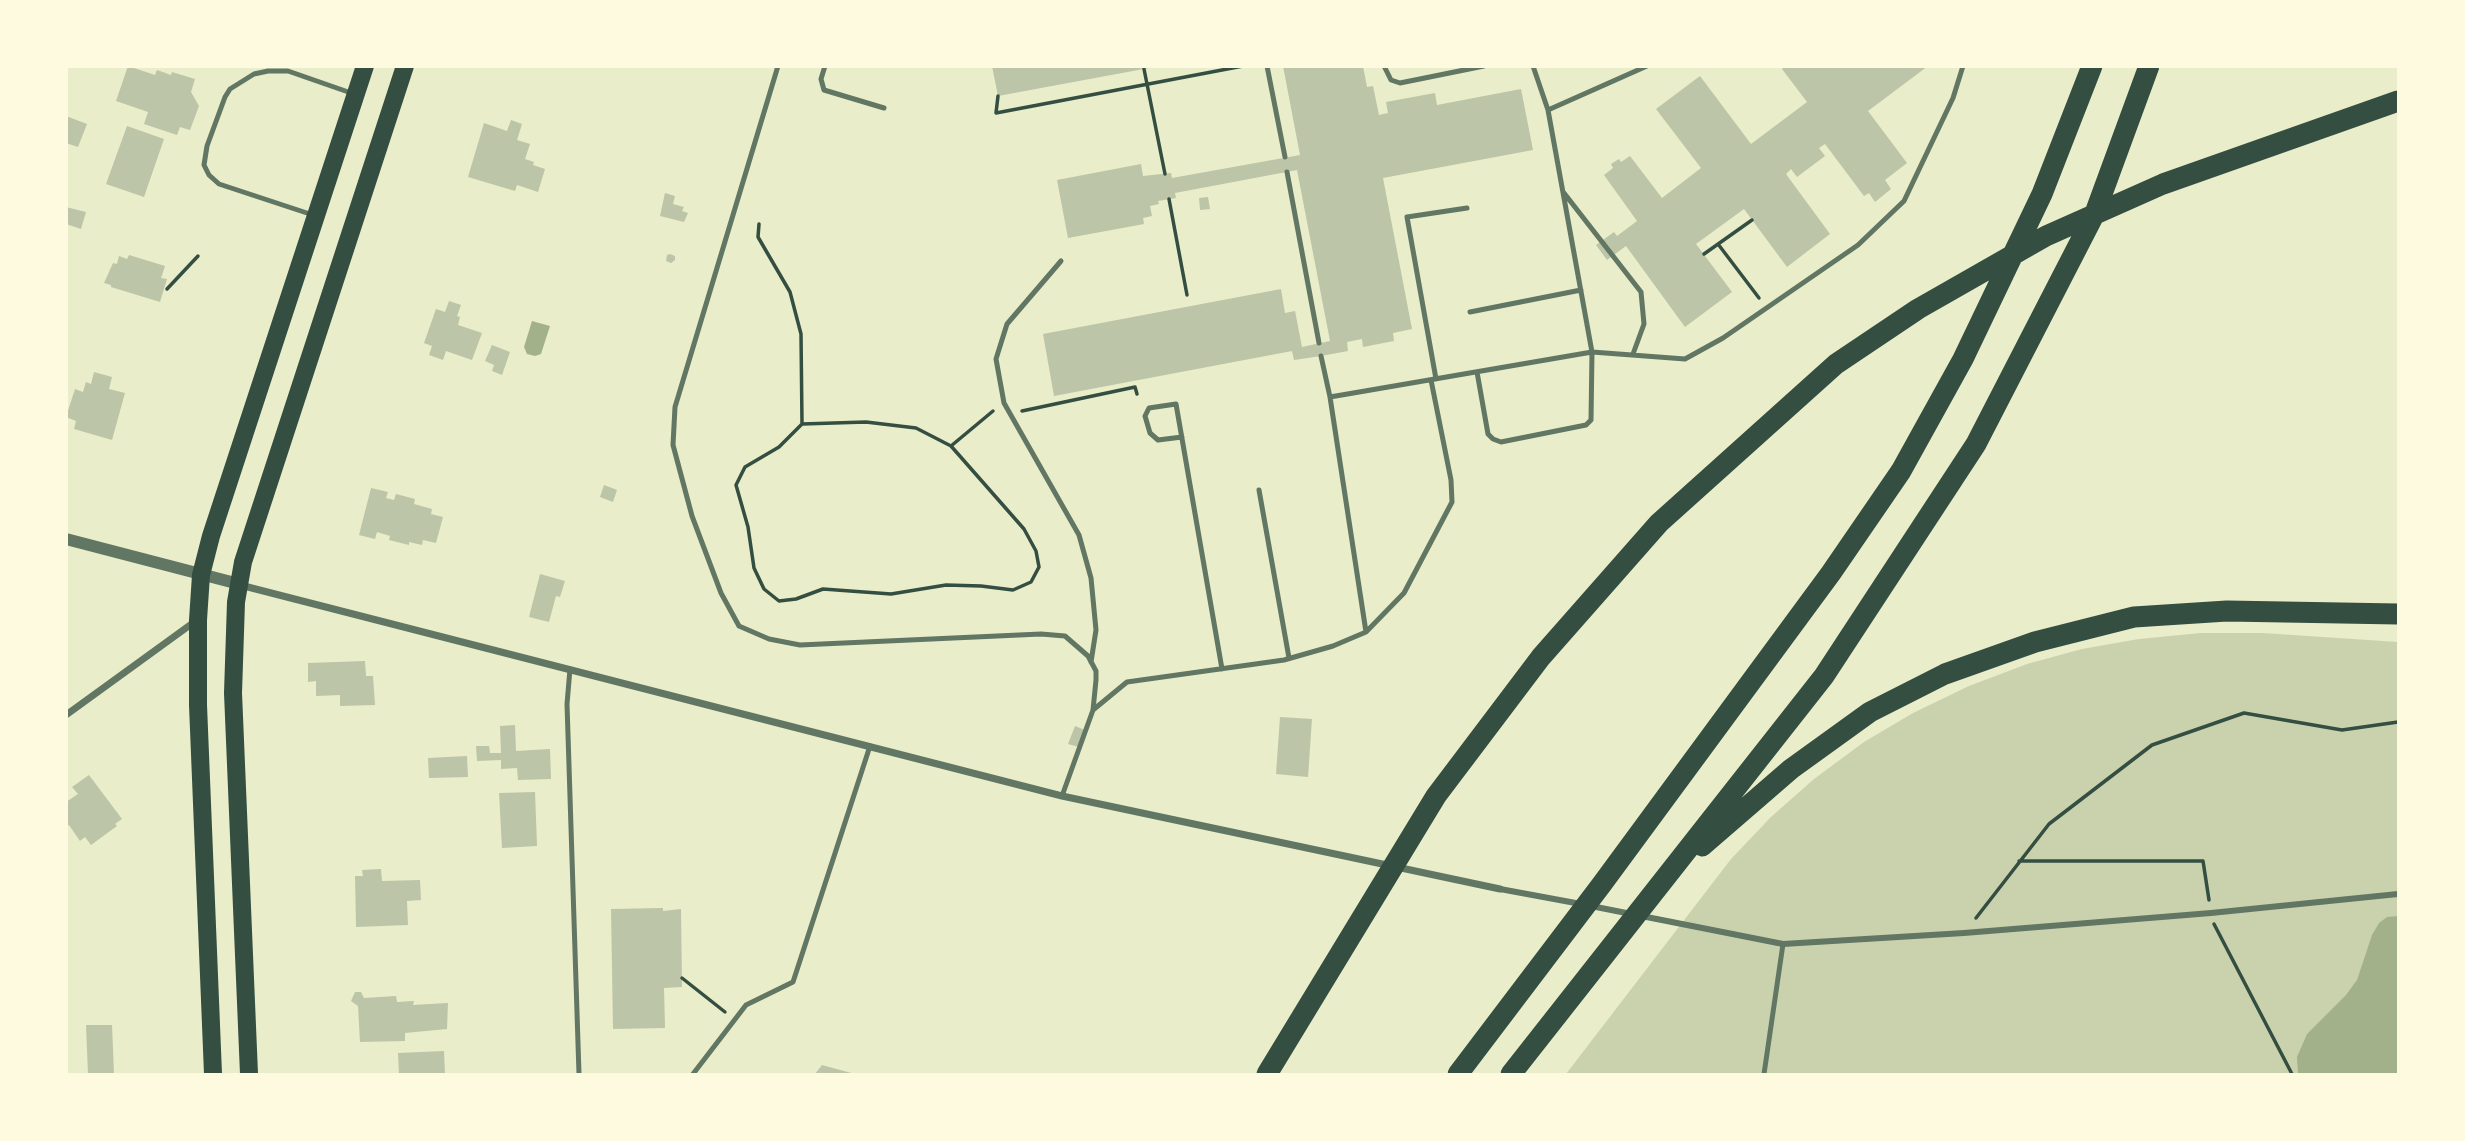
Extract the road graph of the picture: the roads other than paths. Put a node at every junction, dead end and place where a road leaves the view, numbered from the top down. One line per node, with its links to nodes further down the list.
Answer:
1 (365, 66): 14 (main road)
2 (405, 66): 39 (main road)
3 (778, 66): 44 (lane)
4 (825, 66): 16 (lane)
5 (1267, 66): 20 (lane)
6 (1384, 66): 13 (lane)
7 (1485, 66): 13 (lane)
8 (1533, 66): 17 (lane)
9 (1647, 66): 17 (lane)
10 (1964, 66): 30 (lane)
11 (2092, 66): 60 (highway)
12 (2150, 66): 51 (highway)
13 (1448, 70)
14 (355, 95): 24 (main road); 24 (lane)
15 (2399, 101): 19 (highway)
16 (884, 108)
17 (1548, 110): 22 (lane)
18 (2399, 112): 19 (highway)
19 (2285, 140): 59 (highway)
20 (1285, 157)
21 (1287, 172): 28 (lane)
22 (1562, 190): 26 (lane); 30 (lane)
23 (1467, 208): 33 (lane)
24 (316, 216): 38 (main road)
25 (1061, 261): 44 (lane)
26 (1581, 290): 27 (lane); 29 (lane)
27 (1470, 312)
28 (1319, 343)
29 (1592, 352): 30 (lane); 32 (lane); 32 (lane)
30 (1633, 354)
31 (1321, 356): 34 (lane)
32 (1477, 372): 33 (lane)
33 (1433, 380): 34 (lane); 42 (lane)
34 (1330, 397): 42 (lane)
35 (1182, 437): 35 (lane); 46 (lane)
36 (1259, 490): 43 (lane)
37 (66, 539): 38 (street)
38 (201, 575): 39 (street); 41 (main road)
39 (239, 584): 45 (street); 56 (main road)
40 (2399, 614): 51 (highway)
41 (198, 620): 48 (street); 55 (main road)
42 (1366, 632): 43 (lane)
43 (1289, 658): 46 (lane)
44 (1091, 662): 47 (lane)
45 (570, 669): 49 (street); 57 (lane)
46 (1223, 669): 47 (lane)
47 (1093, 710): 50 (lane)
48 (66, 715)
49 (870, 746): 50 (street); 58 (lane)
50 (1062, 796): 52 (street)
51 (1666, 877): 61 (highway)
52 (1500, 889): 54 (street)
53 (2399, 894): 54 (street)
54 (1783, 944): 62 (lane)
55 (213, 1074)
56 (249, 1074)
57 (579, 1074)
58 (693, 1074)
59 (1267, 1074)
60 (1458, 1074)
61 (1511, 1074)
62 (1764, 1074)

